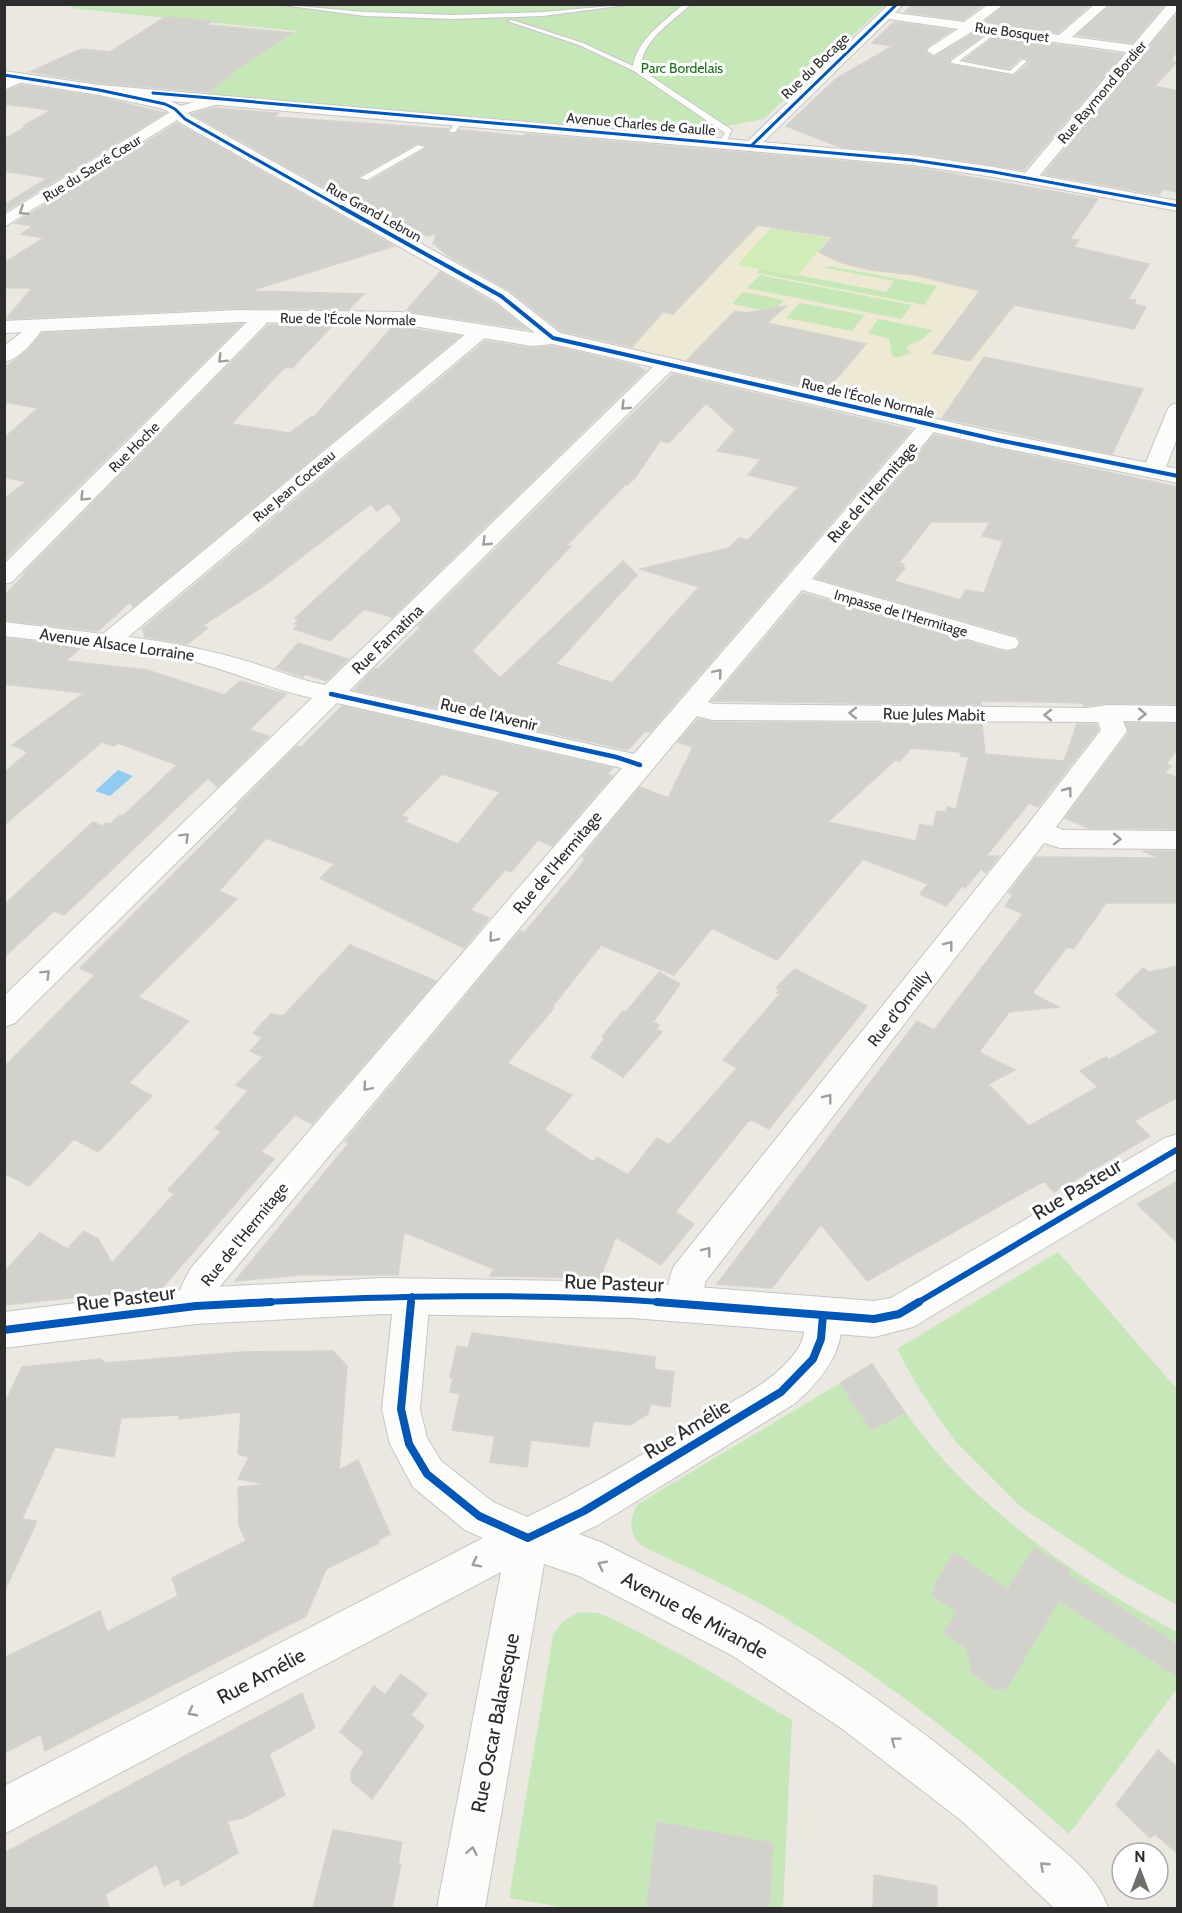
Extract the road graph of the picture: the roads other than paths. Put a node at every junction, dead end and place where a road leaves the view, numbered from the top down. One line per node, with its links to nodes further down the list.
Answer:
1 (278, 4): 9 (lane)
2 (630, 4): 9 (lane)
3 (688, 4): 16 (lane)
4 (897, 4): 8 (street, Rue du Bocage)
5 (998, 4): 10 (street)
6 (1103, 4): 12 (street)
7 (1175, 4): 13 (street, Rue Raymond Bordier)
8 (886, 15): 10 (street, Rue Bosquet); 24 (street, Rue du Bocage)
9 (492, 16): 16 (lane)
10 (969, 27): 11 (street, Rue Bosquet); 14 (street)
11 (997, 30): 12 (street, Rue Bosquet); 15 (lane)
12 (1062, 39): 13 (street, Rue Bosquet)
13 (1138, 50): 27 (street, Rue Raymond Bordier)
14 (934, 51)
15 (1024, 61)
16 (636, 70): 23 (lane)
17 (4, 75): 18 (main road, Avenue Charles de Gaulle)
18 (21, 77): 19 (street); 20 (main road, Avenue Charles de Gaulle)
19 (4, 86)
20 (99, 90): 21 (main road, Avenue Charles de Gaulle); 22 (main road, Avenue Charles de Gaulle)
21 (217, 100): 22 (street, Rue du Sacré Cœur); 23 (main road, Avenue Charles de Gaulle)
22 (179, 113): 29 (street, Rue du Sacré Cœur, one-way to 29); 34 (main road, Rue Grand Lebrun)
23 (722, 143): 24 (main road, Avenue Charles de Gaulle)
24 (751, 146): 27 (main road, Avenue Charles de Gaulle)
25 (421, 147): 26 (lane)
26 (364, 178)
27 (1029, 178): 28 (main road, Avenue Charles de Gaulle)
28 (1178, 207)
29 (4, 222)
30 (262, 316): 32 (main road, Rue de l'École Normale); 33 (main road, Rue de l'École Normale); 41 (street, Rue Hoche, one-way to 41)
31 (4, 327): 32 (main road, Rue de l'École Normale)
32 (35, 327): 35 (street)
33 (480, 332): 34 (main road, Rue de l'École Normale); 44 (street, Rue Jean Cocteau)
34 (554, 338): 36 (main road, Rue de l'École Normale)
35 (4, 356)
36 (667, 364): 38 (main road, Rue de l'École Normale); 46 (street, Rue Famatina, one-way to 46)
37 (1178, 409): 39 (street)
38 (930, 424): 39 (main road, Rue de l'École Normale); 42 (street, Rue de l'Hermitage)
39 (1153, 472): 40 (main road, Rue de l'École Normale)
40 (1178, 477)
41 (4, 577)
42 (795, 582): 45 (street, Impasse de l'Hermitage); 47 (street, Rue de l'Hermitage, one-way to 42)
43 (4, 629): 44 (street, Avenue Alsace Lorraine)
44 (109, 641): 46 (street, Avenue Alsace Lorraine)
45 (1007, 643)
46 (331, 694): 50 (street, Rue de l'Avenir); 53 (street, Rue Famatina, one-way to 46)
47 (691, 705): 48 (street, Rue Jules Mabit, one-way to 47); 50 (street, Rue de l'Hermitage)
48 (1107, 713): 49 (street, Rue Jules Mabit, one-way to 49); 51 (street, Rue d'Ormilly, one-way to 48)
49 (1178, 714)
50 (640, 765): 57 (street, Rue de l'Hermitage, one-way to 57)
51 (1039, 830): 52 (street, one-way to 52); 56 (street, Rue d'Ormilly, one-way to 51)
52 (1178, 840)
53 (4, 1015)
54 (1178, 1149): 58 (main road, Rue Pasteur)
55 (412, 1296): 56 (main road, Rue Pasteur); 57 (main road, Rue Pasteur); 60 (street, Avenue de Mirande)
56 (685, 1303): 58 (main road, Rue Pasteur)
57 (196, 1306): 59 (main road, Rue Pasteur)
58 (823, 1315): 60 (street, Rue Amélie)
59 (4, 1330)
60 (528, 1538): 61 (street, Rue Amélie, one-way to 61); 62 (street, Rue Oscar Balaresque, one-way to 60); 63 (street, Avenue de Mirande, one-way to 60)
61 (4, 1810)
62 (461, 1908)
63 (1084, 1908)

